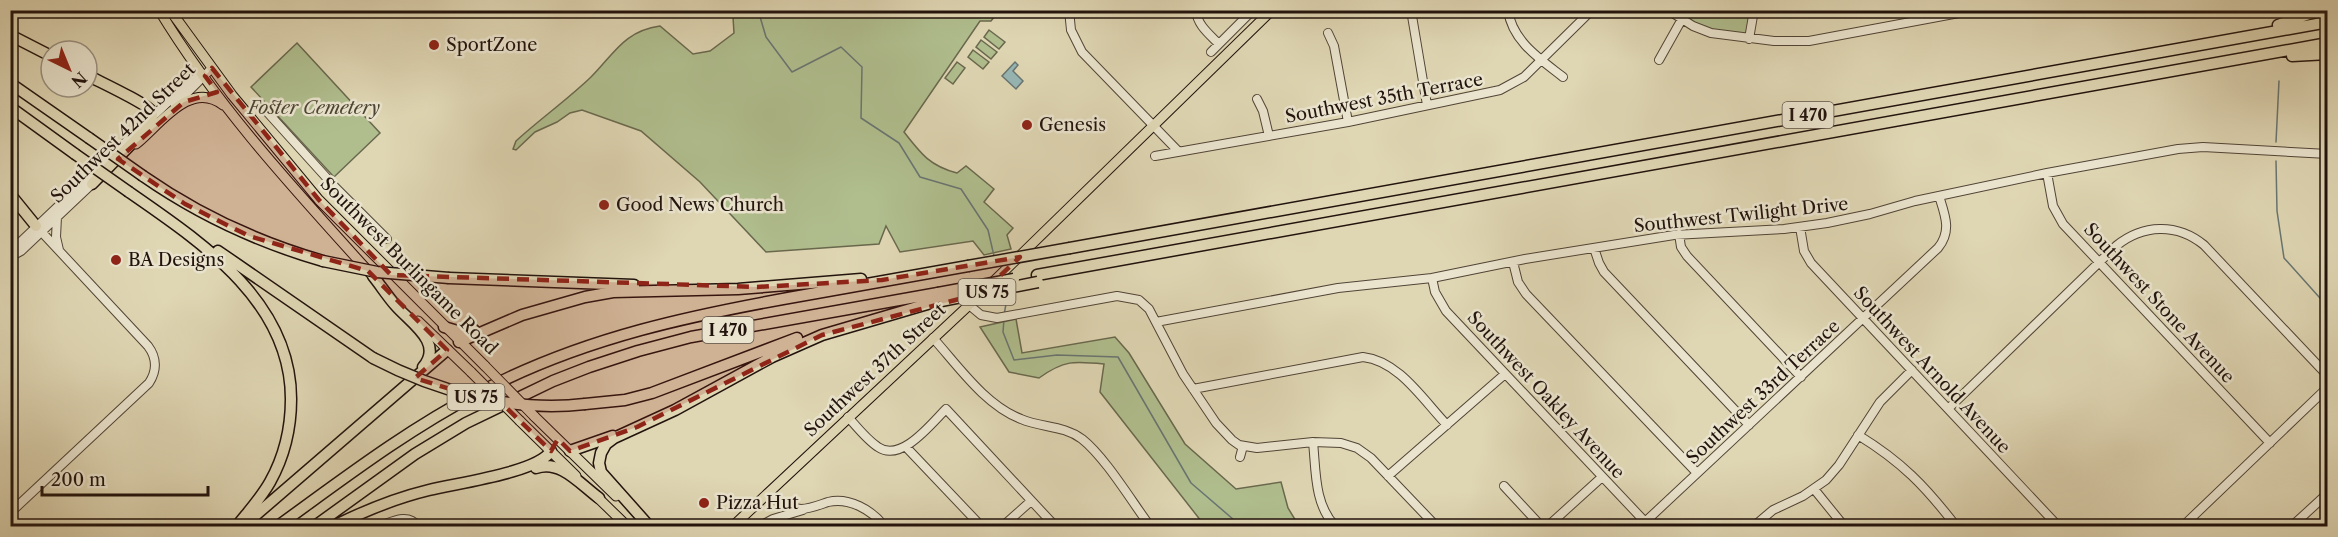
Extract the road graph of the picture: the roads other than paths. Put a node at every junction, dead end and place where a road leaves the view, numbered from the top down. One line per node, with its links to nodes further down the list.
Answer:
1 (159, 10): 30 (main road, Southwest Burlingame Road)
2 (170, 10): 29 (main road, Southwest Burlingame Road)
3 (1069, 10): 41 (street)
4 (1196, 10): 22 (street)
5 (1253, 10): 22 (street)
6 (1272, 10): 41 (main road, Southwest 37th Street)
7 (1411, 10): 35 (street)
8 (1508, 10): 26 (street)
9 (1592, 10): 26 (street, Southwest 35th Terrace)
10 (1668, 10): 15 (street)
11 (1754, 10): 19 (street)
12 (1975, 10): 14 (street)
13 (2320, 10): 20 (highway)
14 (1963, 12): 19 (street)
15 (1682, 20): 19 (street); 27 (street)
16 (2328, 22): 20 (highway, I 470)
17 (1328, 33): 40 (street)
18 (10, 35): 23 (highway)
19 (1749, 39)
20 (2228, 40): 65 (highway, I 470, bridge)
21 (2328, 43): 28 (highway, I 470)
22 (1219, 44): 24 (street)
23 (39, 50)
24 (1210, 52)
25 (2328, 54): 28 (highway)
26 (1541, 60): 31 (street); 35 (street, Southwest 35th Terrace)
27 (1659, 60)
28 (2232, 61): 67 (highway, I 470, bridge)
29 (212, 68): 30 (street, Southwest 42nd Street); 72 (main road, Southwest Burlingame Road)
30 (204, 75): 37 (main road, Southwest Burlingame Road); 39 (street, Southwest 42nd Street); 45 (street, Southwest 42nd Street)
31 (1563, 77)
32 (99, 81): 39 (highway)
33 (10, 83): 66 (highway, bridge)
34 (1257, 99): 42 (street)
35 (1427, 105): 40 (street, Southwest 35th Terrace)
36 (10, 108): 52 (highway, US 75, bridge)
37 (232, 113): 45 (main road); 63 (main road, Southwest Burlingame Road)
38 (267, 113): 56 (street, Southwest Burlingame Road)
39 (152, 116): 48 (highway); 54 (street, Southwest 42nd Street)
40 (1348, 122): 42 (street, Southwest 35th Terrace)
41 (1153, 126): 43 (street); 68 (main road, Southwest 37th Street)
42 (1269, 136): 43 (street, Southwest 35th Terrace)
43 (1178, 151): 46 (street, Southwest 35th Terrace)
44 (2328, 154): 47 (street, Southwest Twilight Drive)
45 (122, 155): 48 (street, Southwest 42nd Street)
46 (1155, 156)
47 (2047, 173): 50 (street, Southwest Twilight Drive); 62 (street, Southwest Stone Avenue)
48 (92, 183): 51 (street, Southwest 42nd Street)
49 (10, 194): 54 (highway)
50 (1939, 196): 53 (street, Southwest Twilight Drive); 70 (street, Southwest 33rd Terrace)
51 (57, 217): 54 (street, Southwest 42nd Street); 58 (street)
52 (172, 222): 67 (highway, US 75, bridge); 110 (highway)
53 (1800, 227): 55 (street, Southwest Twilight Drive); 70 (street, Southwest Arnold Avenue)
54 (38, 229): 58 (street); 59 (street, Southwest 42nd Street); 60 (street, Southwest 42nd Street)
55 (1678, 234): 57 (street, Southwest Twilight Drive); 79 (street)
56 (387, 239)
57 (1594, 248): 61 (street, Southwest Twilight Drive); 86 (street)
58 (59, 251): 108 (street)
59 (10, 252)
60 (10, 257)
61 (1512, 262): 64 (street, Southwest Twilight Drive); 97 (street)
62 (2099, 262): 78 (street); 83 (street); 91 (street, Southwest Stone Avenue)
63 (373, 276): 75 (main road, Southwest Burlingame Road); 80 (highway)
64 (1432, 278): 71 (street, Southwest Twilight Drive); 77 (street, Southwest Oakley Avenue)
65 (882, 280): 66 (highway); 112 (highway, I 470)
66 (757, 287): 69 (highway)
67 (935, 299): 88 (highway); 113 (highway, I 470)
68 (969, 305): 71 (street); 73 (main road, Southwest 37th Street)
69 (522, 315): 72 (highway); 74 (highway)
70 (1864, 319): 76 (street, Southwest Arnold Avenue); 79 (street, Southwest 33rd Terrace)
71 (1156, 322): 82 (street)
72 (444, 327): 74 (main road, Southwest Burlingame Road)
73 (933, 338): 84 (main road, Southwest 37th Street); 125 (street)
74 (459, 342): 75 (main road); 87 (main road, Southwest Burlingame Road, bridge)
75 (447, 350): 80 (highway); 95 (main road, Southwest Burlingame Road, bridge)
76 (1912, 370): 83 (street, Southwest Arnold Avenue); 89 (street)
77 (1505, 374): 85 (street); 99 (street, Southwest Oakley Avenue)
78 (2328, 376)
79 (1801, 377): 86 (street, Southwest 33rd Terrace)
80 (409, 382): 111 (highway)
81 (2328, 387): 91 (street)
82 (1193, 389): 85 (street); 92 (street)
83 (1949, 408): 133 (street, Southwest Arnold Avenue)
84 (848, 417): 93 (street); 104 (main road, Southwest 37th Street)
85 (1447, 425): 98 (street)
86 (1749, 425): 97 (street, Southwest 33rd Terrace)
87 (549, 431): 94 (main road, Southwest Burlingame Road); 95 (main road)
88 (622, 434): 94 (highway); 118 (highway)
89 (1858, 435): 101 (street); 132 (street)
90 (1313, 442): 92 (street); 98 (street); 126 (street)
91 (2270, 443): 134 (street)
92 (1243, 446): 96 (street)
93 (906, 447): 106 (street); 122 (street)
94 (570, 451): 95 (main road); 118 (main road, Southwest Burlingame Road)
95 (551, 452): 102 (highway); 105 (main road, Southwest Burlingame Road)
96 (1240, 457)
97 (1697, 473): 109 (street, Southwest 33rd Terrace)
98 (1388, 476): 127 (street)
99 (1602, 477): 109 (street, Southwest Oakley Avenue); 129 (street)
100 (1504, 486): 128 (street)
101 (1814, 489): 130 (street); 131 (street)
102 (430, 490): 105 (highway); 114 (highway)
103 (2328, 493): 135 (street)
104 (767, 494): 107 (street); 119 (main road, Southwest 37th Street)
105 (598, 498): 117 (main road, Southwest Burlingame Road)
106 (1031, 501): 123 (street); 124 (street)
107 (808, 508): 120 (street); 121 (street)
108 (10, 513)
109 (1647, 524)
110 (237, 526)
111 (243, 526)
112 (278, 526)
113 (315, 526)
114 (334, 526)
115 (380, 526): 116 (street)
116 (418, 526)
117 (627, 526)
118 (648, 526)
119 (733, 526)
120 (760, 526)
121 (884, 526)
122 (981, 526)
123 (1003, 526)
124 (1055, 526)
125 (1150, 526)
126 (1335, 526)
127 (1436, 526)
128 (1541, 526)
129 (1548, 526)
130 (1754, 526)
131 (1844, 526)
132 (1956, 526)
133 (2058, 526)
134 (2183, 526)
135 (2292, 526)

